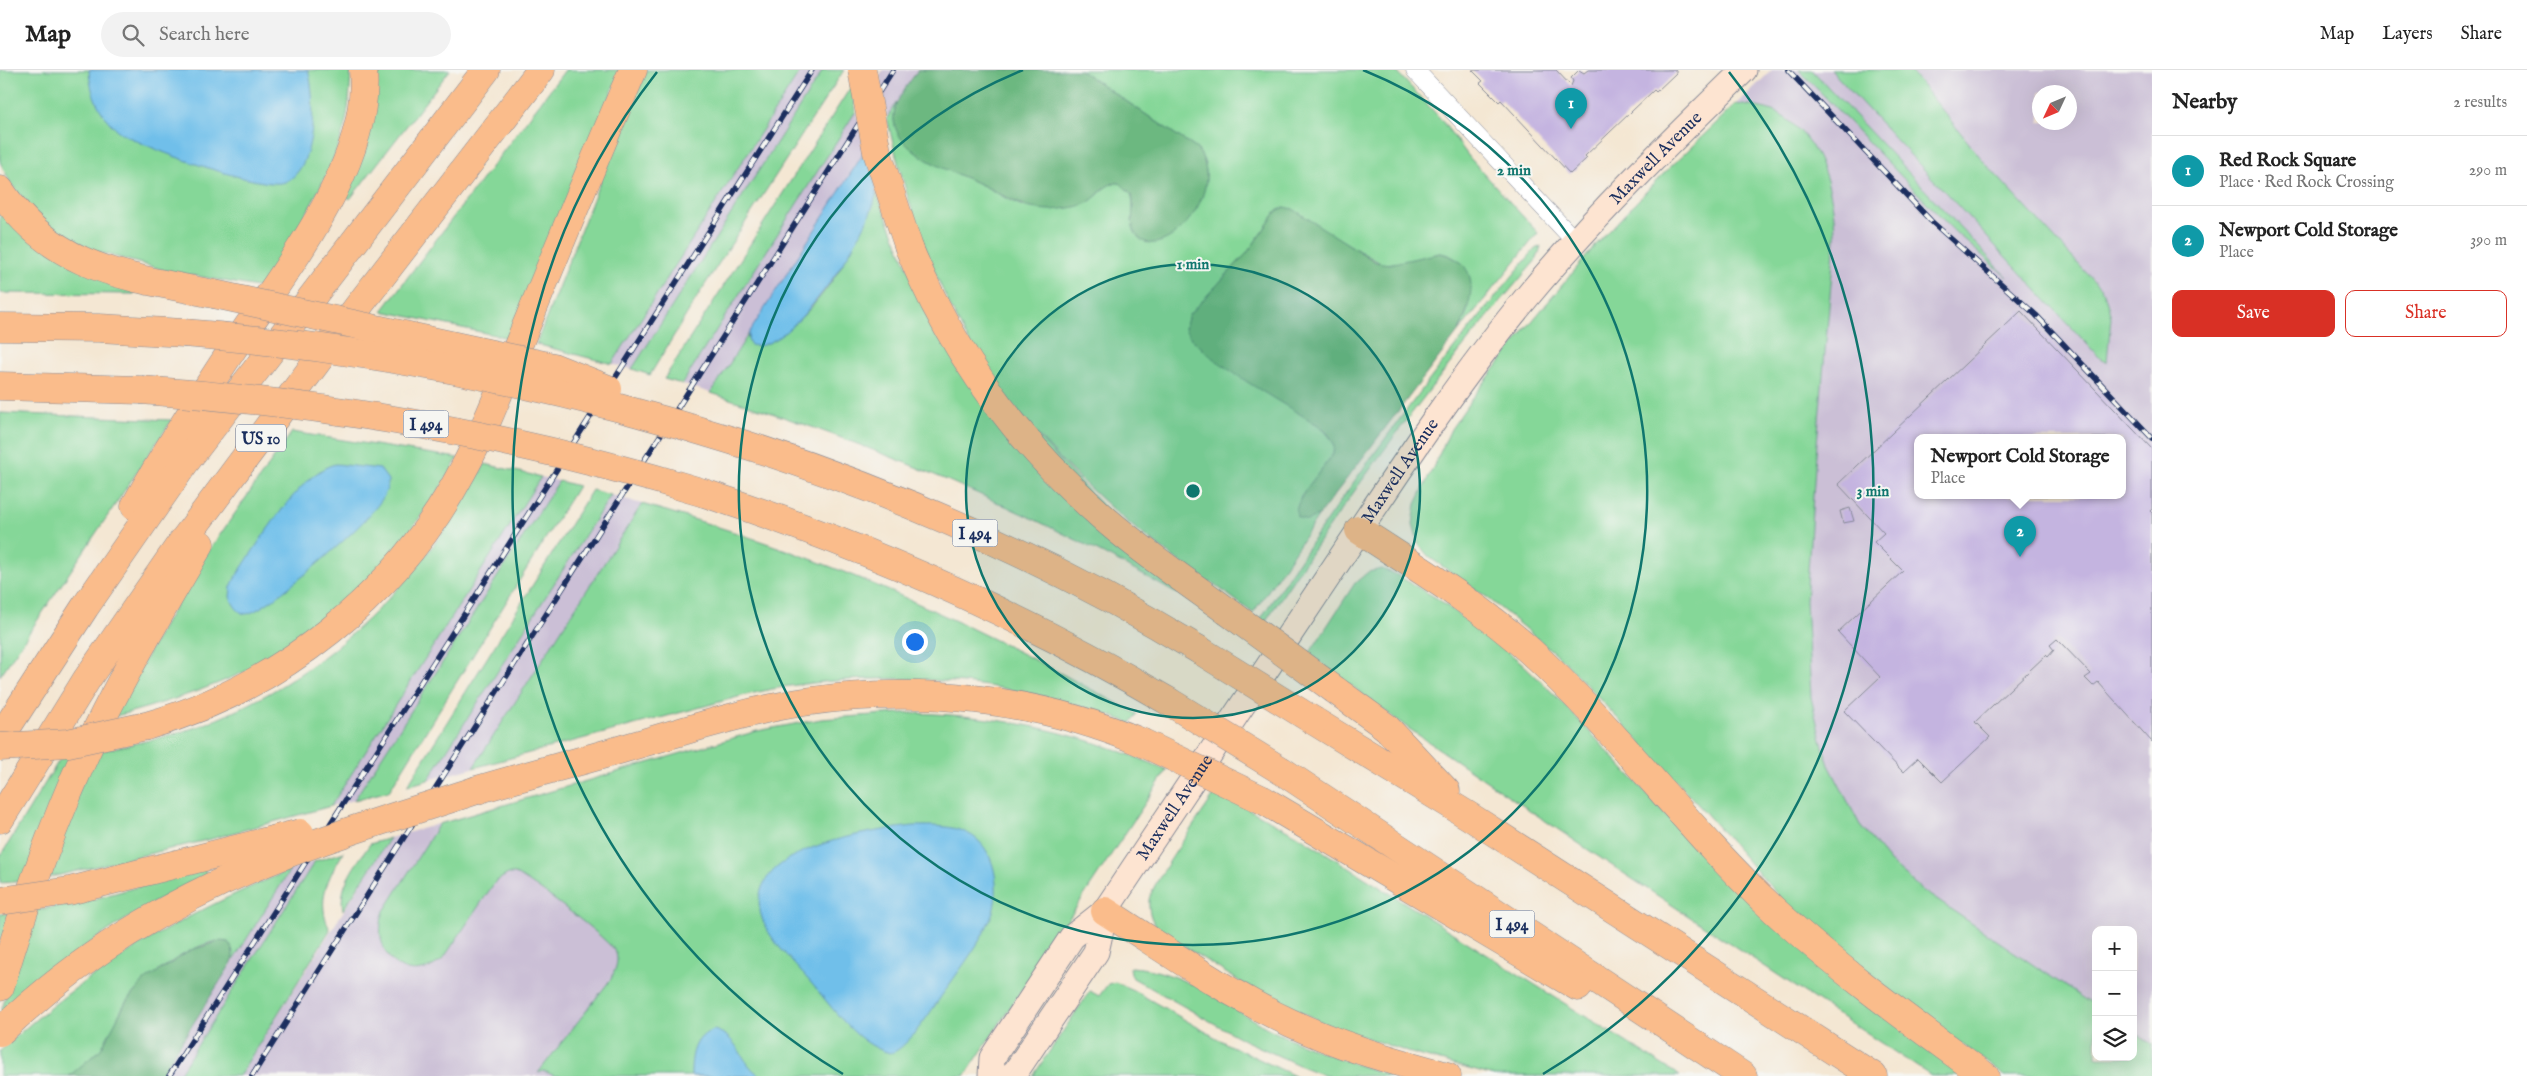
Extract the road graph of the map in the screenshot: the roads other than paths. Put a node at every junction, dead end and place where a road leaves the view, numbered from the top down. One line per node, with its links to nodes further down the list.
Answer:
1 (363, 70): 15 (highway)
2 (486, 70): 15 (highway, US 10)
3 (541, 70): 12 (highway, US 10)
4 (633, 70): 17 (highway, bridge)
5 (862, 70): 19 (highway, bridge)
6 (1415, 70): 9 (street)
7 (1744, 70): 9 (main road, Maxwell Avenue)
8 (0, 190): 13 (highway, bridge)
9 (1575, 241): 14 (main road, Maxwell Avenue)
10 (0, 328): 13 (highway, I 494, bridge)
11 (0, 386): 29 (highway, I 494, bridge)
12 (265, 432): 20 (highway, US 10); 23 (highway)
13 (737, 442): 19 (highway, I 494, bridge)
14 (1359, 530): 22 (main road, Maxwell Avenue); 31 (highway)
15 (38, 679): 16 (highway, US 10)
16 (0, 738)
17 (0, 747)
18 (477, 790): 21 (highway, bridge); 24 (highway, bridge); 28 (highway, bridge)
19 (1470, 816): 30 (highway, I 494)
20 (0, 819)
21 (0, 901)
22 (1105, 911): 25 (main road, Maxwell Avenue); 26 (main road, Maxwell Avenue); 27 (highway)
23 (0, 987)
24 (0, 1032)
25 (991, 1076)
26 (1010, 1076)
27 (1447, 1076)
28 (1736, 1076)
29 (1743, 1076)
30 (1872, 1076)
31 (1985, 1076)

